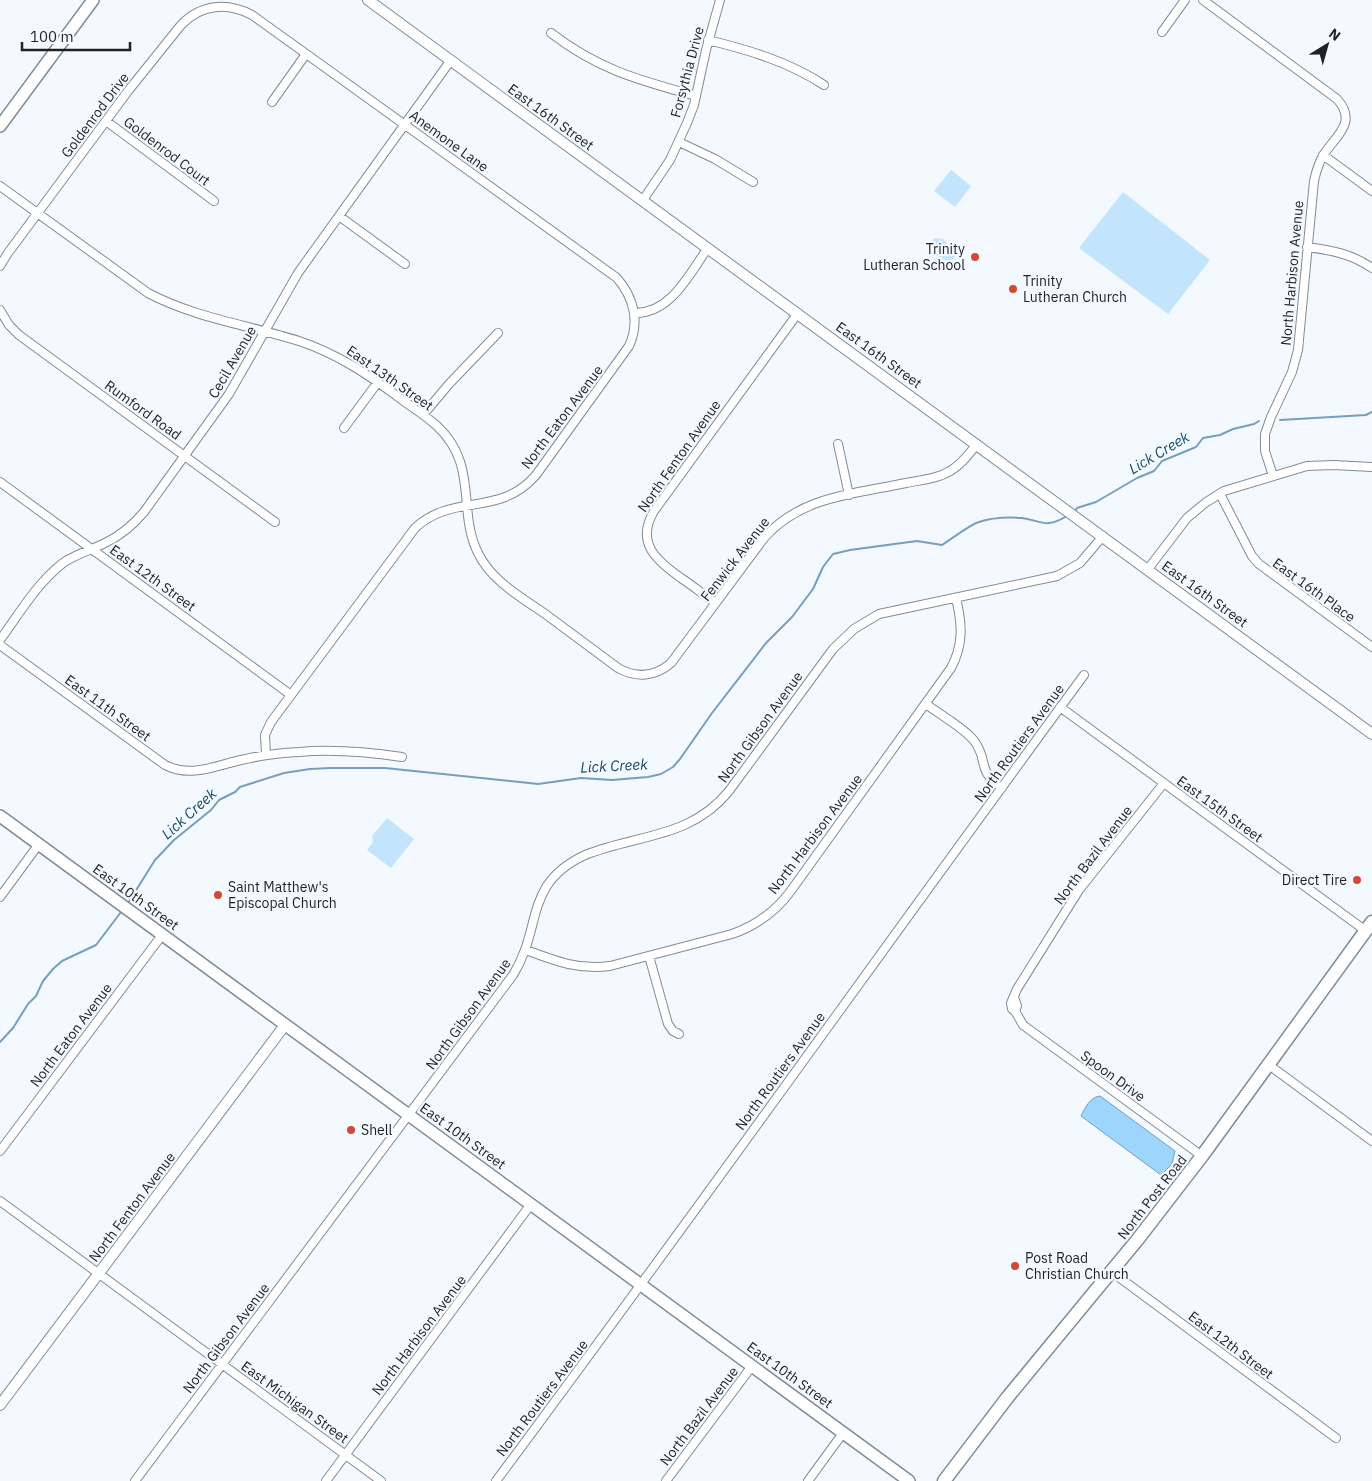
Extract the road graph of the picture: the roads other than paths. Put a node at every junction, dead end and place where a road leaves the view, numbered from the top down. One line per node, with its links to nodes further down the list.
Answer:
1 (92, 0): 17 (main road)
2 (368, 0): 11 (street, East 16th Street)
3 (720, 0): 9 (street, Forsythia Drive)
4 (1185, 0): 7 (street)
5 (1203, 0): 19 (street, North Harbison Avenue)
6 (230, 7): 10 (street, Anemone Lane); 15 (street, Goldenrod Drive)
7 (1162, 32)
8 (551, 33): 13 (street)
9 (708, 40): 12 (street); 13 (street, Forsythia Drive)
10 (306, 54): 14 (street); 16 (street, Anemone Lane)
11 (451, 60): 16 (street, Cecil Avenue); 23 (street, East 16th Street)
12 (824, 85)
13 (696, 96): 18 (street, Forsythia Drive)
14 (272, 102)
15 (106, 121): 24 (street, Goldenrod Court); 25 (street, Goldenrod Drive)
16 (405, 124): 26 (street, Cecil Avenue); 33 (street, Anemone Lane)
17 (0, 126)
18 (679, 142): 20 (street); 23 (street, Forsythia Drive)
19 (1324, 155): 22 (street); 27 (street, North Harbison Avenue)
20 (753, 182)
21 (0, 186): 25 (street, East 13th Street)
22 (1372, 191)
23 (643, 200): 28 (street, East 16th Street)
24 (214, 201)
25 (37, 213): 30 (street, Goldenrod Drive); 35 (street, East 13th Street)
26 (339, 216): 29 (street); 35 (street, Cecil Avenue)
27 (1307, 247): 31 (street); 44 (street, North Harbison Avenue)
28 (708, 248): 33 (street); 34 (street, East 16th Street)
29 (406, 264)
30 (0, 266)
31 (1372, 268)
32 (1, 312): 42 (street, Rumford Road)
33 (634, 313): 48 (street, North Eaton Avenue)
34 (798, 313): 41 (street, East 16th Street); 54 (street, North Fenton Avenue)
35 (264, 332): 37 (street, East 13th Street); 42 (street, Cecil Avenue)
36 (498, 333): 38 (street)
37 (378, 382): 38 (street, East 13th Street); 39 (street)
38 (423, 415): 48 (street, East 13th Street)
39 (344, 428)
40 (838, 444): 47 (street)
41 (977, 444): 47 (street, Fenwick Avenue); 50 (street, East 16th Street)
42 (185, 456): 49 (street, Rumford Road); 51 (street, Cecil Avenue)
43 (1372, 467): 44 (street)
44 (1273, 476): 46 (street)
45 (0, 482): 51 (street, East 12th Street)
46 (1220, 494): 52 (street); 57 (street, East 16th Place)
47 (849, 495): 54 (street, Fenwick Avenue)
48 (468, 505): 58 (street, East 13th Street); 60 (street, North Eaton Avenue)
49 (275, 522)
50 (1103, 536): 52 (street, East 16th Street); 53 (street, North Gibson Avenue)
51 (91, 548): 55 (street, Cecil Avenue); 60 (street, East 12th Street)
52 (1148, 569): 63 (street, East 16th Street)
53 (956, 598): 61 (street, North Harbison Avenue); 73 (street, North Gibson Avenue)
54 (716, 603): 58 (street, Fenwick Avenue)
55 (0, 640)
56 (0, 645): 64 (street, East 11th Street)
57 (1372, 648)
58 (641, 675)
59 (1084, 675): 62 (street, North Routiers Avenue)
60 (291, 695): 64 (street, North Eaton Avenue)
61 (926, 704): 67 (street); 74 (street, North Harbison Avenue)
62 (1060, 707): 66 (street, East 15th Street); 67 (street, North Routiers Avenue)
63 (1372, 734)
64 (266, 755): 65 (street, East 11th Street)
65 (402, 757)
66 (1164, 783): 71 (street, East 15th Street); 75 (street, North Bazil Avenue)
67 (1002, 788): 87 (street, North Routiers Avenue)
68 (0, 816): 69 (main road, East 10th Street)
69 (39, 844): 70 (street); 72 (main road, East 10th Street)
70 (0, 896)
71 (1369, 927): 78 (main road, North Post Road)
72 (162, 935): 76 (main road, East 10th Street); 81 (street, North Eaton Avenue)
73 (526, 950): 74 (street, North Harbison Avenue); 79 (street, North Gibson Avenue)
74 (649, 956): 77 (street)
75 (1015, 1011): 82 (street, Spoon Drive)
76 (285, 1025): 79 (main road, East 10th Street); 86 (street, North Fenton Avenue)
77 (679, 1034)
78 (1269, 1065): 80 (street); 82 (main road, North Post Road)
79 (409, 1115): 84 (main road, East 10th Street); 88 (street, North Gibson Avenue)
80 (1372, 1141)
81 (0, 1151)
82 (1202, 1156): 85 (main road, North Post Road)
83 (0, 1202): 86 (street, East Michigan Street)
84 (531, 1204): 87 (main road, East 10th Street); 93 (street, North Harbison Avenue)
85 (1112, 1272): 92 (street, East 12th Street); 101 (main road, North Post Road)
86 (99, 1274): 88 (street, East Michigan Street); 90 (street, North Fenton Avenue)
87 (641, 1285): 89 (main road, East 10th Street); 97 (street, North Routiers Avenue)
88 (222, 1364): 93 (street, East Michigan Street); 94 (street, North Gibson Avenue)
89 (752, 1366): 91 (main road, East 10th Street); 98 (street, North Bazil Avenue)
90 (0, 1405)
91 (843, 1433): 99 (street); 100 (main road, East 10th Street)
92 (1336, 1438)
93 (346, 1455): 95 (street, North Harbison Avenue); 96 (street, East Michigan Street)
94 (135, 1481)
95 (326, 1481)
96 (382, 1481)
97 (496, 1481)
98 (666, 1481)
99 (808, 1481)
100 (909, 1481)
101 (944, 1481)

